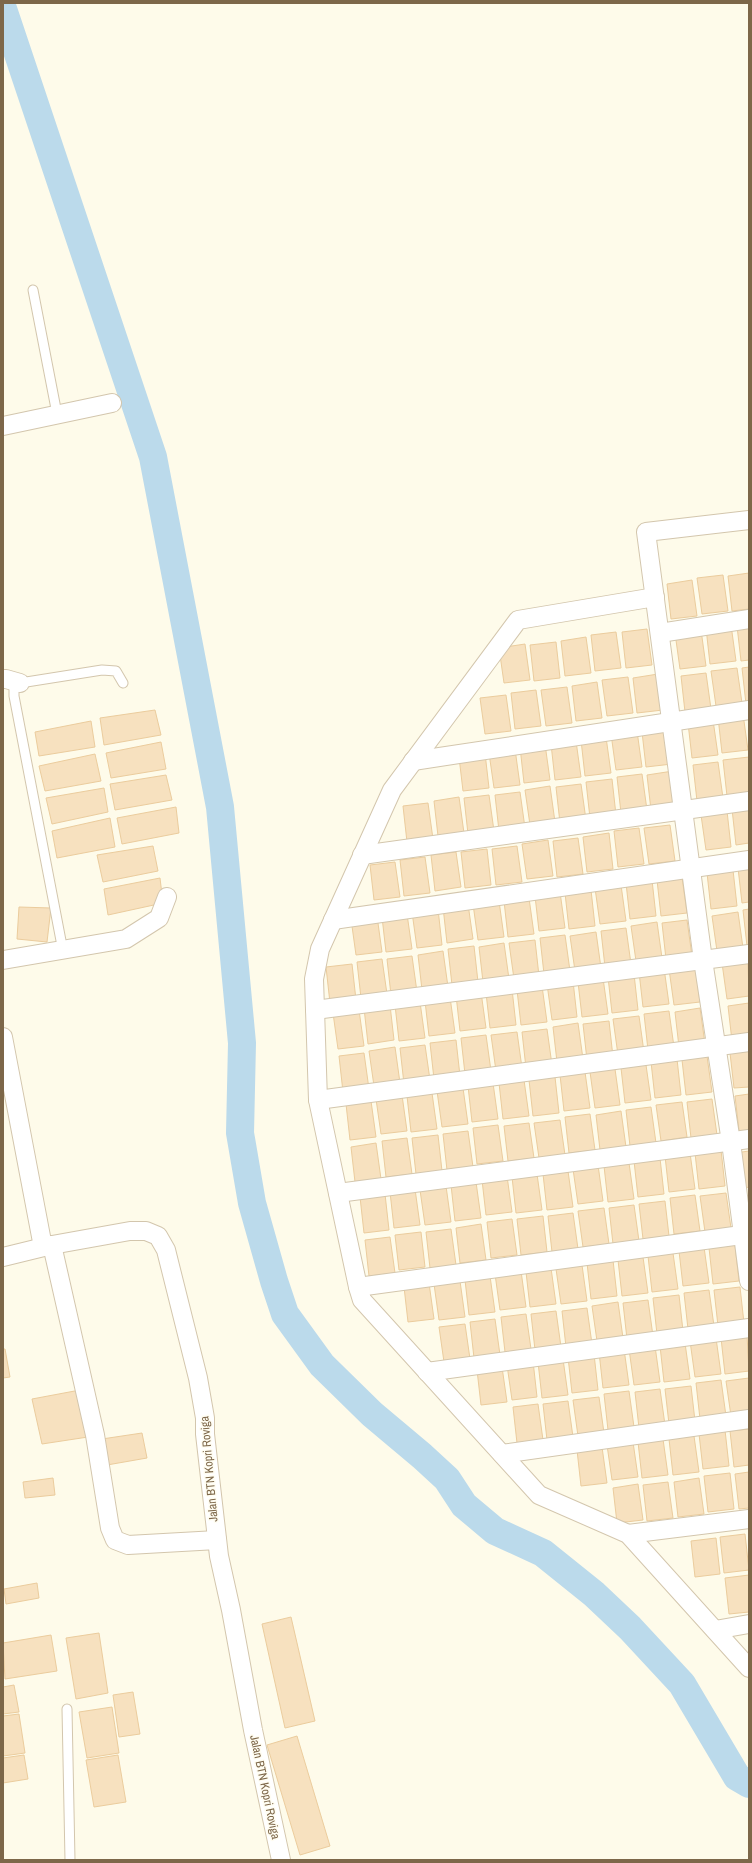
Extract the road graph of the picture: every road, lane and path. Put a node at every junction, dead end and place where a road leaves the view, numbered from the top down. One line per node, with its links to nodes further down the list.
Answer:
1 (32, 290): 3 (lane)
2 (112, 403): 3 (street)
3 (57, 414): 4 (street)
4 (3, 426)
5 (749, 520): 6 (street)
6 (655, 597): 8 (street); 13 (street)
7 (749, 619): 8 (street)
8 (660, 633): 12 (street)
9 (12, 681): 10 (lane); 21 (lane)
10 (123, 683)
11 (749, 710): 12 (street)
12 (672, 722): 13 (street); 15 (street)
13 (413, 761): 16 (street)
14 (749, 801): 15 (street)
15 (683, 810): 16 (street); 18 (street)
16 (362, 855): 20 (street)
17 (749, 860): 18 (street)
18 (691, 868): 20 (street); 24 (street)
19 (167, 897): 21 (street)
20 (333, 920): 25 (street)
21 (63, 951): 23 (street)
22 (749, 954): 24 (street)
23 (3, 960)
24 (703, 960): 25 (street); 28 (street)
25 (315, 1010): 29 (street)
26 (3, 1037): 34 (street)
27 (749, 1042): 28 (street)
28 (716, 1047): 29 (street); 31 (street)
29 (318, 1100): 32 (street)
30 (749, 1139): 31 (street)
31 (731, 1142): 32 (street); 33 (street)
32 (338, 1193): 37 (street)
33 (746, 1234): 36 (street); 37 (street)
34 (47, 1246): 35 (street, Jalan BTN Kopri Roviga); 44 (street); 44 (street, Jalan BTN Kopri Roviga)
35 (3, 1256)
36 (749, 1281)
37 (358, 1287): 39 (street)
38 (749, 1328): 39 (street)
39 (427, 1372): 41 (street)
40 (749, 1419): 41 (street)
41 (502, 1454): 43 (street)
42 (749, 1519): 43 (street)
43 (628, 1534): 46 (street)
44 (216, 1540): 50 (street, Jalan BTN Kopri Roviga)
45 (749, 1624): 46 (street)
46 (715, 1630): 47 (street)
47 (749, 1668)
48 (67, 1709): 49 (lane)
49 (70, 1860)
50 (281, 1860)

